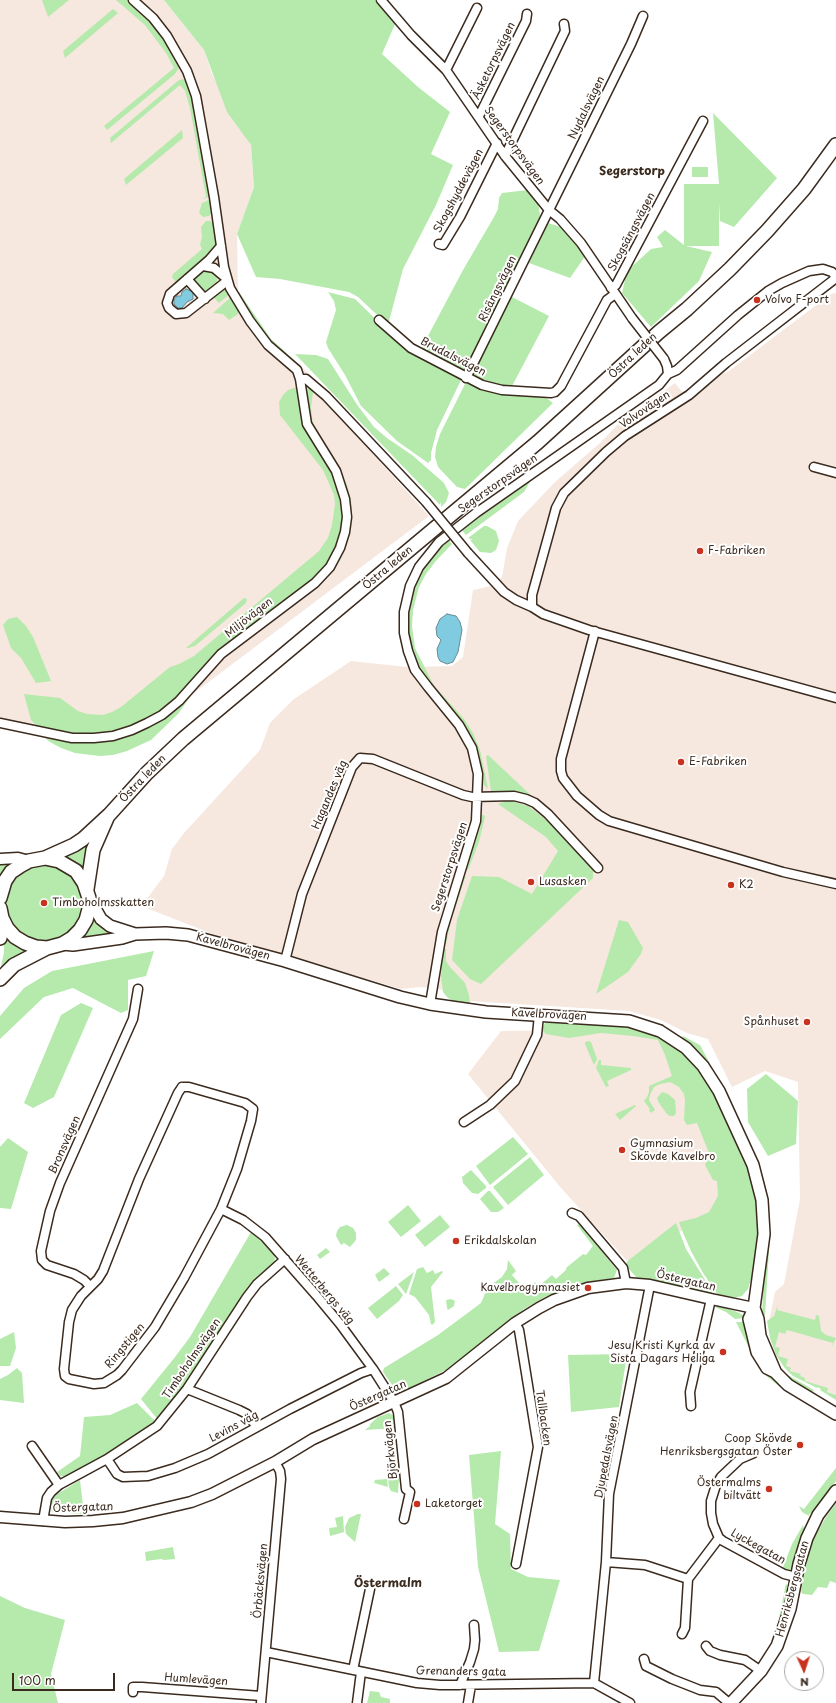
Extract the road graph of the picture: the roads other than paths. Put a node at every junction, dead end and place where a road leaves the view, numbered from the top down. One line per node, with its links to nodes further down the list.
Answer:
1 (133, 0): 16 (street)
2 (381, 0): 7 (street, Segerstorpsvägen)
3 (477, 8): 7 (street)
4 (527, 14): 8 (street, Äsketorpsvägen)
5 (643, 16): 14 (street, Nydalsvägen)
6 (564, 24): 13 (street)
7 (446, 70): 8 (street, Segerstorpsvägen)
8 (479, 116): 11 (street, Segerstorpsvägen)
9 (703, 121): 21 (street, Skogsängsvägen)
10 (836, 138): 24 (highway, Östra leden)
11 (497, 143): 13 (street, Segerstorpsvägen); 15 (street, Skogshyddevägen)
12 (836, 145): 24 (highway, Östra leden)
13 (505, 156): 14 (street, Segerstorpsvägen)
14 (549, 210): 21 (street, Segerstorpsvägen); 26 (street, Risängsvägen)
15 (439, 244)
16 (221, 246): 17 (street); 20 (street)
17 (203, 266): 19 (street); 20 (street)
18 (836, 277): 25 (street); 30 (street, Volvovägen)
19 (187, 279): 22 (street); 22 (street)
20 (227, 280): 22 (street); 27 (street)
21 (613, 291): 25 (street, Segerstorpsvägen, bridge); 26 (street, Brudalsvägen)
22 (205, 299)
23 (379, 320): 26 (street, Brudalsvägen)
24 (670, 323): 35 (highway, Östra leden)
25 (668, 374): 34 (street, Segerstorpsvägen)
26 (466, 378)
27 (300, 379): 30 (street, bridge); 33 (street, Miljövägen)
28 (814, 467): 29 (street)
29 (836, 473)
30 (532, 606): 31 (street)
31 (595, 631): 32 (street); 40 (street)
32 (836, 698)
33 (0, 723)
34 (478, 797): 39 (street); 48 (street, Hagandes väg); 51 (street, Segerstorpsvägen)
35 (108, 815): 36 (highway, Östra leden); 41 (highway, Östra leden)
36 (45, 858): 38 (highway); 41 (highway)
37 (0, 859): 38 (street)
38 (29, 861): 42 (highway)
39 (598, 868)
40 (836, 884)
41 (88, 893): 44 (main road, Kavelbrovägen); 46 (highway, Östra leden)
42 (0, 898)
43 (1, 912): 45 (highway); 47 (highway)
44 (135, 934): 46 (main road, Kavelbrovägen); 48 (main road, Kavelbrovägen)
45 (0, 938)
46 (62, 944): 47 (highway)
47 (47, 948): 49 (highway)
48 (285, 962): 51 (main road, Kavelbrovägen)
49 (0, 979)
50 (138, 989): 59 (street, Bronsvägen)
51 (430, 1004): 52 (main road, Kavelbrovägen)
52 (539, 1015): 53 (street); 61 (main road, Kavelbrovägen)
53 (464, 1122)
54 (221, 1209): 56 (street, Wetterbergs väg); 59 (street, Ringstigen); 59 (street, Ringstigen)
55 (572, 1213): 57 (street)
56 (284, 1259): 63 (street, Wetterbergs väg); 64 (street, Timboholmsvägen)
57 (626, 1283): 58 (street, Östergatan); 62 (street, Östergatan)
58 (650, 1285): 60 (street, Östergatan); 79 (street, Djupedalsvägen)
59 (90, 1286)
60 (711, 1299): 61 (street, Östergatan); 66 (street)
61 (754, 1308): 67 (main road, Kavelbrovägen)
62 (515, 1324): 65 (street, Östergatan); 80 (street, Tallbacken)
63 (373, 1369): 65 (street, Wetterbergs väg); 68 (street, Levins väg)
64 (187, 1390): 68 (street); 71 (street, Timboholmsvägen)
65 (394, 1402): 72 (street, Östergatan); 76 (street, Björkvägen)
66 (691, 1406)
67 (836, 1414)
68 (257, 1427): 71 (street, Levins väg)
69 (32, 1446): 73 (street)
70 (754, 1453): 78 (street, Lyckegatan)
71 (108, 1459): 73 (street, Timboholmsvägen)
72 (275, 1462): 77 (street, Östergatan); 87 (street, Örbäcksvägen)
73 (59, 1485): 77 (street, Timboholmsvägen)
74 (836, 1491): 81 (main road, Henriksbergsgatan)
75 (0, 1517): 77 (street, Östergatan)
76 (404, 1519)
77 (43, 1521)
78 (719, 1538): 81 (street, Lyckegatan); 82 (street)
79 (606, 1562): 82 (street); 91 (street, Djupedalsvägen)
80 (516, 1564)
81 (796, 1577): 90 (main road, Henriksbergsgatan)
82 (688, 1579): 85 (street)
83 (370, 1589): 89 (street)
84 (474, 1625): 92 (street)
85 (682, 1634)
86 (706, 1646): 90 (street)
87 (266, 1652): 89 (street, Grenanders gata); 95 (street, Örbäcksvägen)
88 (644, 1659): 99 (street)
89 (357, 1671): 92 (street, Grenanders gata); 96 (street)
90 (761, 1671): 99 (main road, Henriksbergsgatan)
91 (594, 1683): 93 (street, Grenanders gata); 98 (street, Grenanders gata)
92 (460, 1685): 93 (street, Grenanders gata)
93 (470, 1685): 97 (street)
94 (133, 1692): 95 (street, Humlevägen)
95 (261, 1699)
96 (358, 1703)
97 (468, 1703)
98 (630, 1703)
99 (730, 1703)

